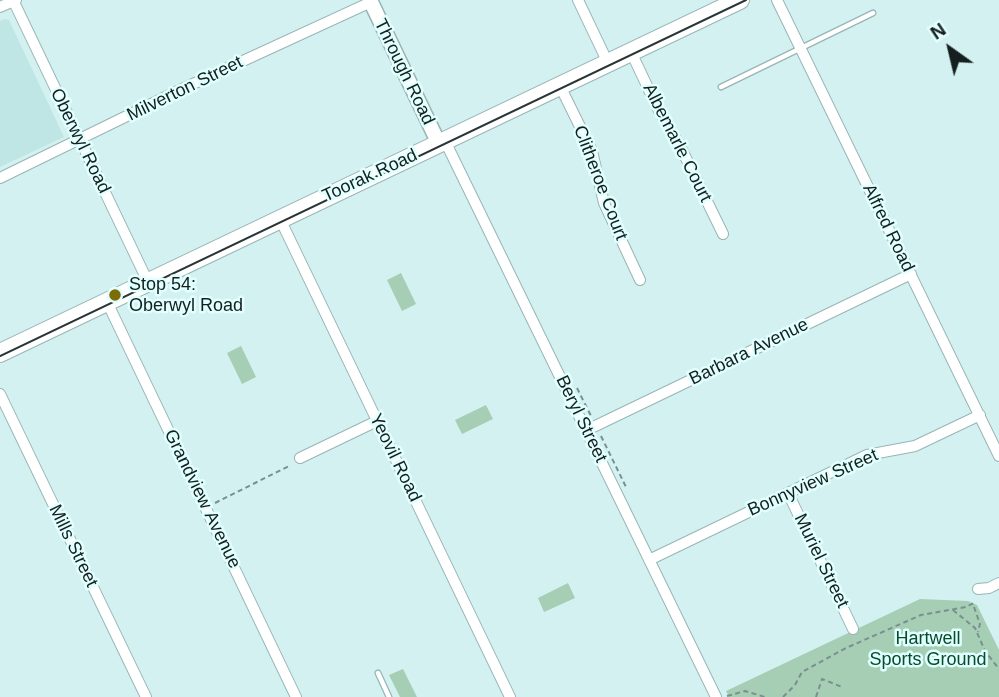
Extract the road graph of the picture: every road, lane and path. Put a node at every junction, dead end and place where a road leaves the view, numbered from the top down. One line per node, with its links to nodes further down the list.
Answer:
1 (14, 0): 6 (street); 13 (street, Oberwyl Road)
2 (578, 0): 10 (street)
3 (740, 0): 9 (highway, Toorak Road)
4 (777, 0): 8 (street, Alfred Road)
5 (370, 1): 13 (street, Milverton Street); 14 (street, Through Road)
6 (0, 7)
7 (873, 13): 8 (lane)
8 (801, 48): 12 (lane); 18 (street, Alfred Road)
9 (631, 52): 10 (highway, Toorak Road); 17 (street, Albemarle Court)
10 (608, 63): 11 (highway, Toorak Road)
11 (560, 86): 14 (highway, Toorak Road); 19 (street, Clitheroe Court)
12 (721, 87)
13 (80, 141): 15 (street, Milverton Street); 20 (street, Oberwyl Road)
14 (442, 142): 16 (highway, Toorak Road); 26 (street, Beryl Street)
15 (0, 178)
16 (280, 219): 20 (highway, Toorak Road); 25 (street, Yeovil Road)
17 (723, 234)
18 (911, 274): 24 (street, Alfred Road); 26 (street, Barbara Avenue)
19 (640, 280)
20 (148, 282): 21 (highway, Toorak Road)
21 (107, 302): 22 (highway, Toorak Road); 43 (street, Grandview Avenue)
22 (0, 353)
23 (0, 394): 42 (street, Mills Street)
24 (980, 415): 27 (street, Alfred Road); 30 (street, Bonnyview Street)
25 (377, 421): 28 (street); 45 (street, Yeovil Road)
26 (587, 430): 32 (street, Beryl Street)
27 (999, 456)
28 (300, 458)
29 (289, 466): 31 (path)
30 (789, 493): 32 (street, Bonnyview Street); 36 (street, Muriel Street)
31 (214, 503)
32 (649, 560): 46 (street, Beryl Street)
33 (999, 583): 34 (street)
34 (978, 589)
35 (952, 610): 37 (path); 37 (path); 48 (path)
36 (853, 629)
37 (978, 633): 38 (path)
38 (999, 670)
39 (378, 673): 44 (lane)
40 (842, 687): 49 (path)
41 (726, 696): 47 (path)
42 (145, 697)
43 (296, 697)
44 (389, 697)
45 (510, 697)
46 (716, 697)
47 (765, 697)
48 (783, 697)
49 (816, 697)

